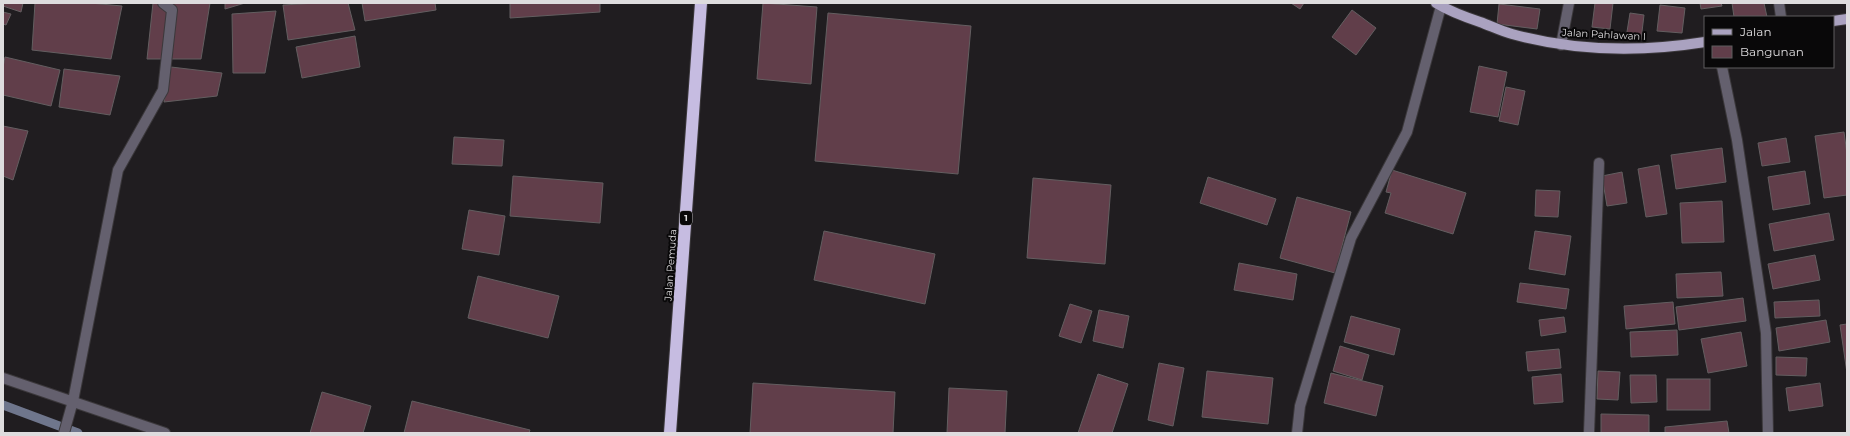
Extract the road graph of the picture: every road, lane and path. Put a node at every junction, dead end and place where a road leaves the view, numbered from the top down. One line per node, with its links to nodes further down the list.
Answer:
1 (163, 3): 14 (street)
2 (701, 3): 17 (highway, Jalan Pemuda / 1)
3 (1569, 3): 10 (street)
4 (1779, 3): 6 (street)
5 (1438, 5): 10 (main road, Jalan Pahlawan I); 18 (street)
6 (1781, 16)
7 (1847, 19): 8 (main road)
8 (1834, 21)
9 (1704, 42): 10 (main road, Jalan Pahlawan I)
10 (1561, 45)
11 (1722, 68): 20 (street)
12 (1599, 163): 19 (street)
13 (3, 378): 14 (street)
14 (72, 405): 15 (street); 16 (street)
15 (64, 433)
16 (165, 433)
17 (670, 433)
18 (1297, 433)
19 (1589, 433)
20 (1768, 433)

